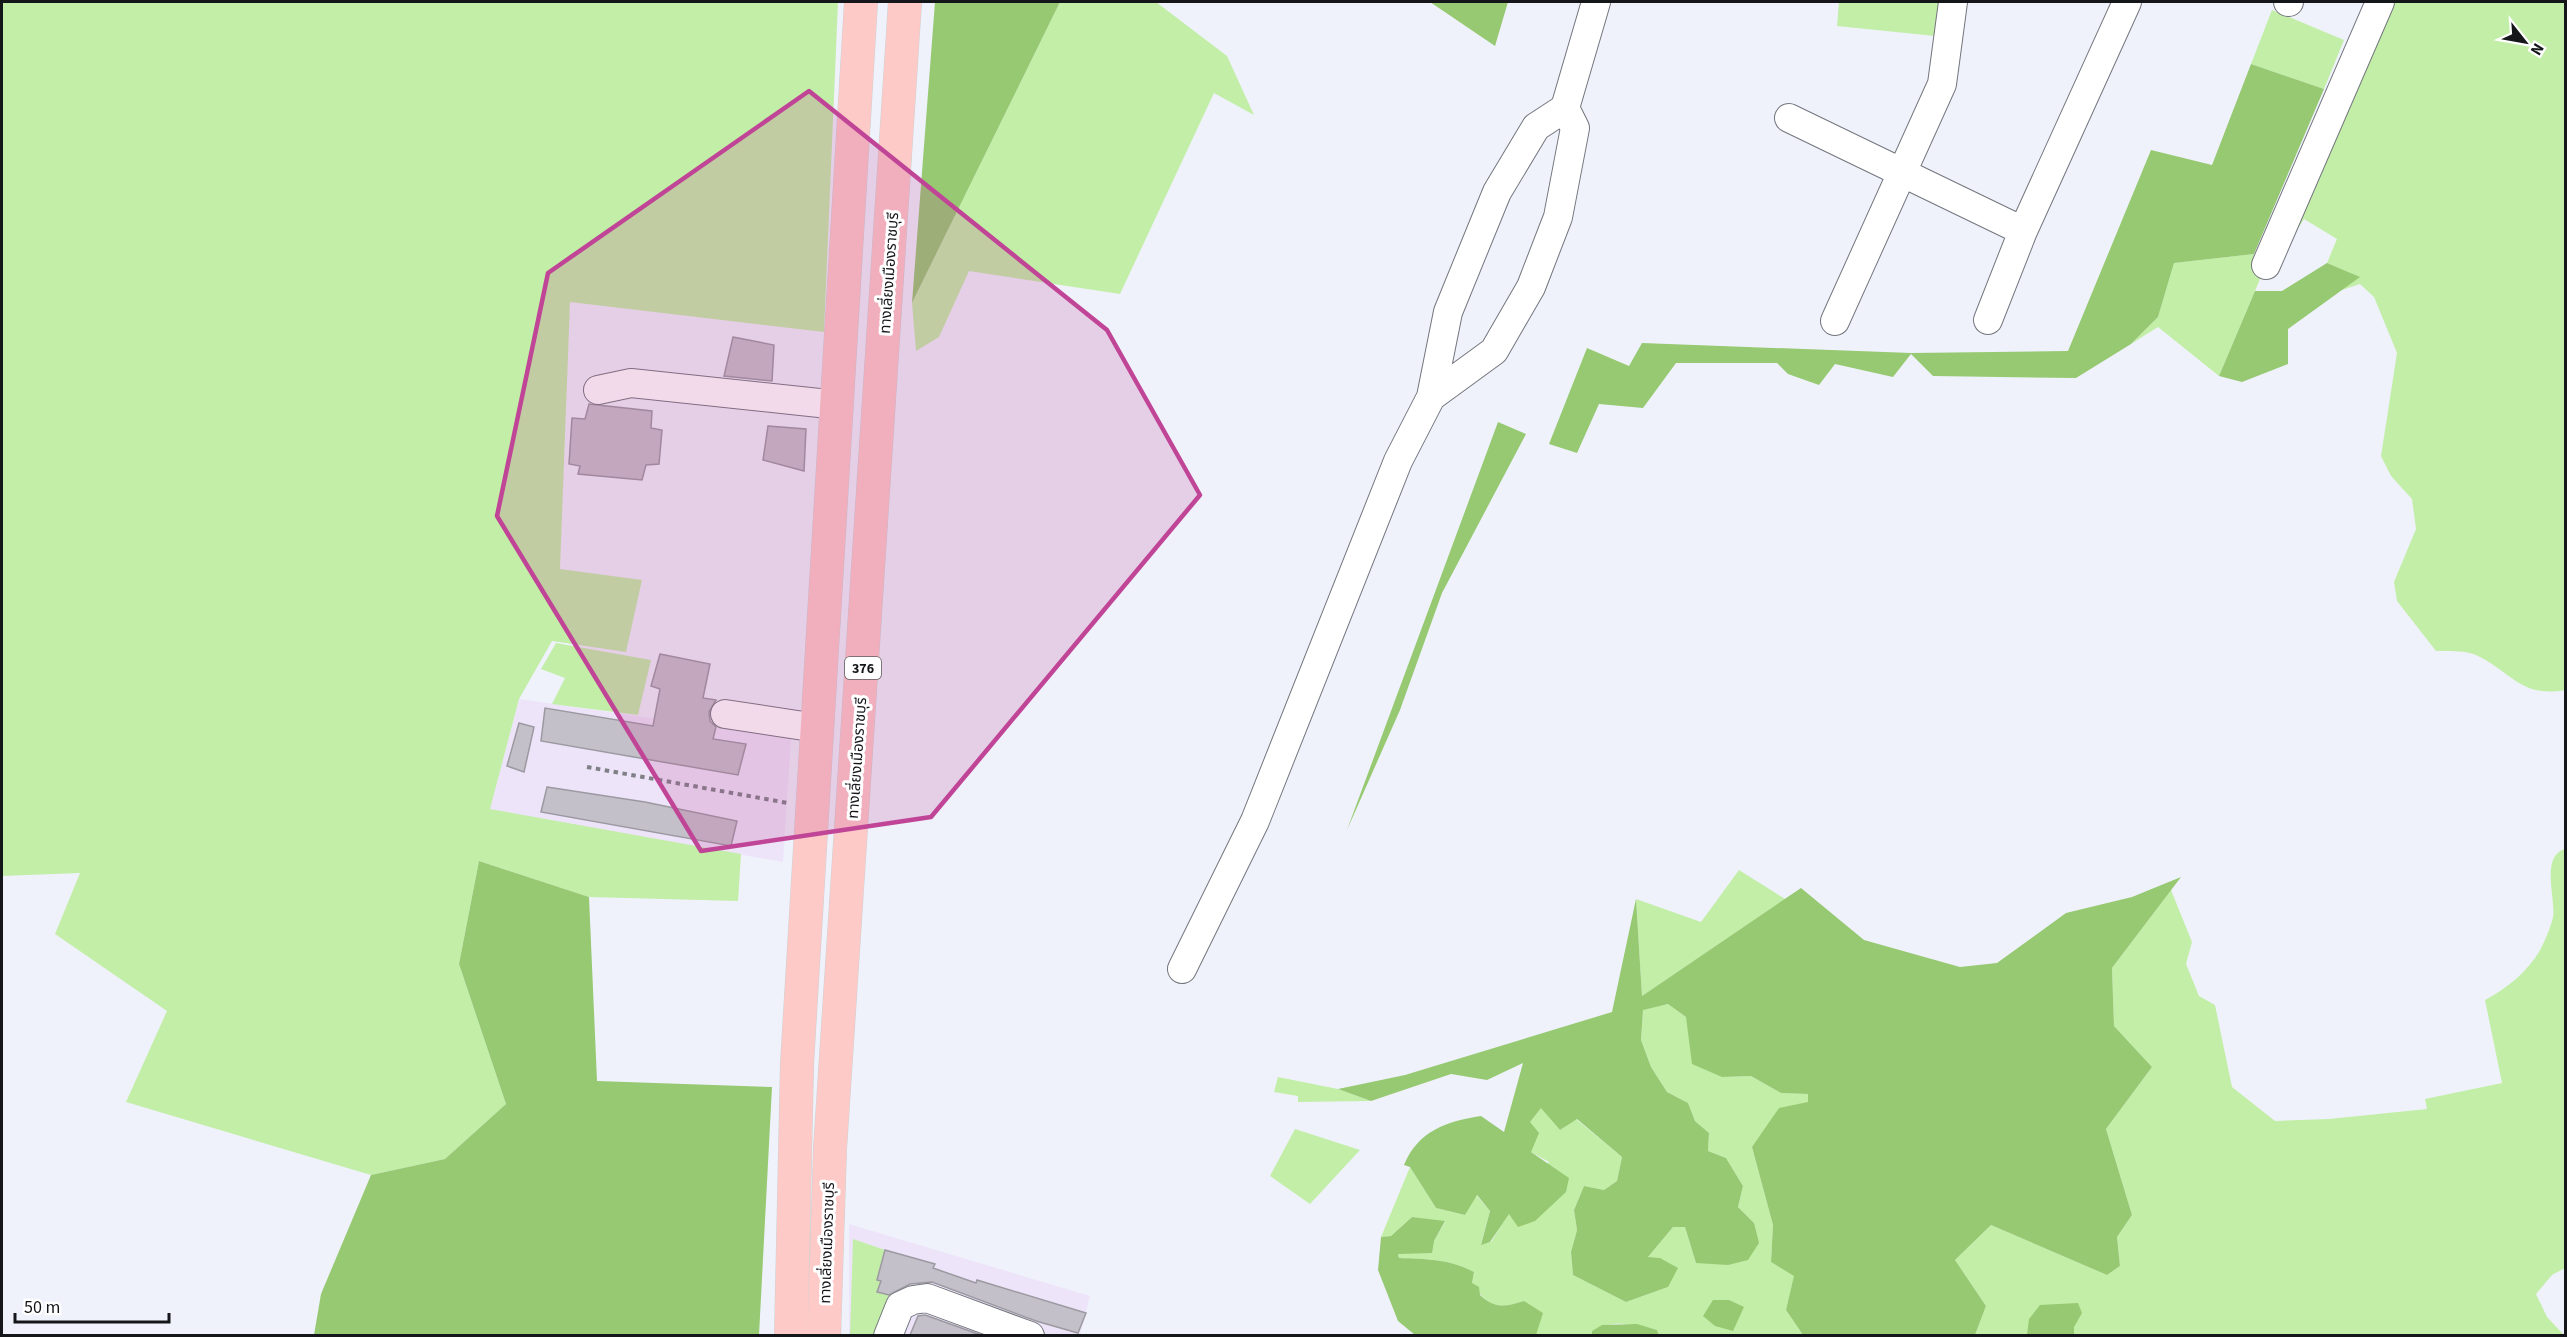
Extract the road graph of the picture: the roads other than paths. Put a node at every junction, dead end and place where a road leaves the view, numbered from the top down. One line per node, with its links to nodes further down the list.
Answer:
1 (861, 2): 16 (main road)
2 (905, 2): 21 (main road, ทางเลี่ยงเมืองราชบุรี / 376)
3 (1596, 2): 7 (street)
4 (1953, 2): 9 (street)
5 (2127, 2): 10 (street)
6 (2380, 2): 11 (street)
7 (1565, 108): 15 (street); 15 (street)
8 (1789, 118): 9 (street)
9 (1904, 173): 10 (street); 13 (street)
10 (2023, 231): 12 (street)
11 (2266, 265)
12 (1988, 320)
13 (1835, 321)
14 (598, 390): 16 (street)
15 (1431, 397): 19 (street)
16 (838, 405): 18 (main road)
17 (725, 714): 18 (street)
18 (817, 728): 20 (main road)
19 (1182, 969)
20 (795, 1148): 21 (main road); 22 (main road)
21 (830, 1149): 23 (main road, ทางเลี่ยงเมืองราชบุรี / 376)
22 (791, 1335)
23 (824, 1335)
24 (888, 1335): 25 (street)
25 (1030, 1335)

